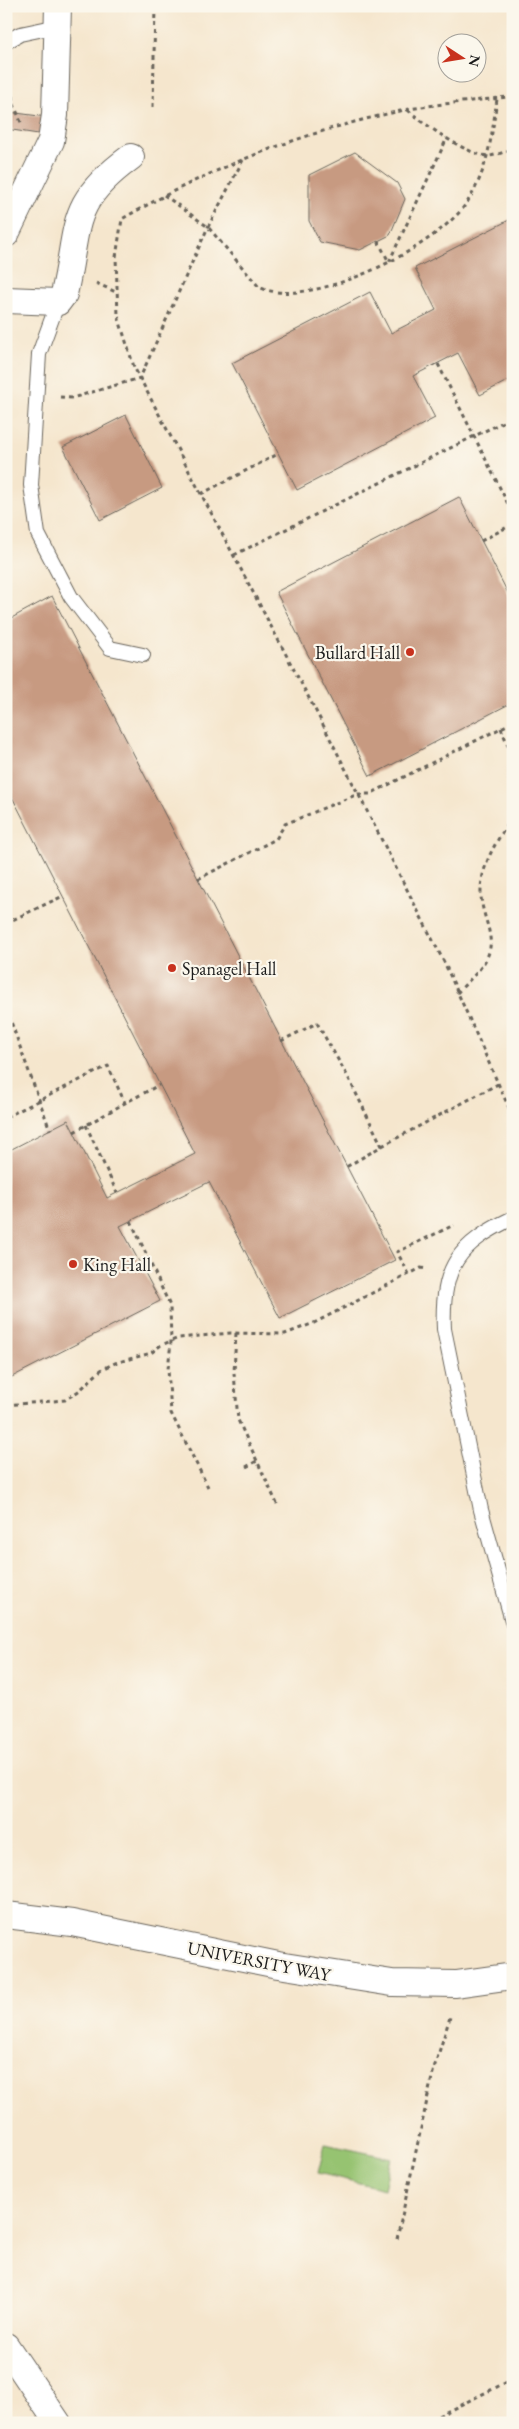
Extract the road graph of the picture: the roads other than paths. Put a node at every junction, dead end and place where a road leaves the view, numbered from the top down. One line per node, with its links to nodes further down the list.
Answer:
1 (58, 16): 2 (lane); 4 (street)
2 (6, 42)
3 (131, 157): 6 (street)
4 (6, 234)
5 (6, 300): 6 (street)
6 (58, 302): 7 (lane)
7 (144, 655)
8 (513, 1218): 9 (lane)
9 (513, 1624)
10 (6, 1915): 11 (street, UNIVERSITY WAY)
11 (513, 1976)
12 (6, 2346): 13 (street)
13 (58, 2423)

